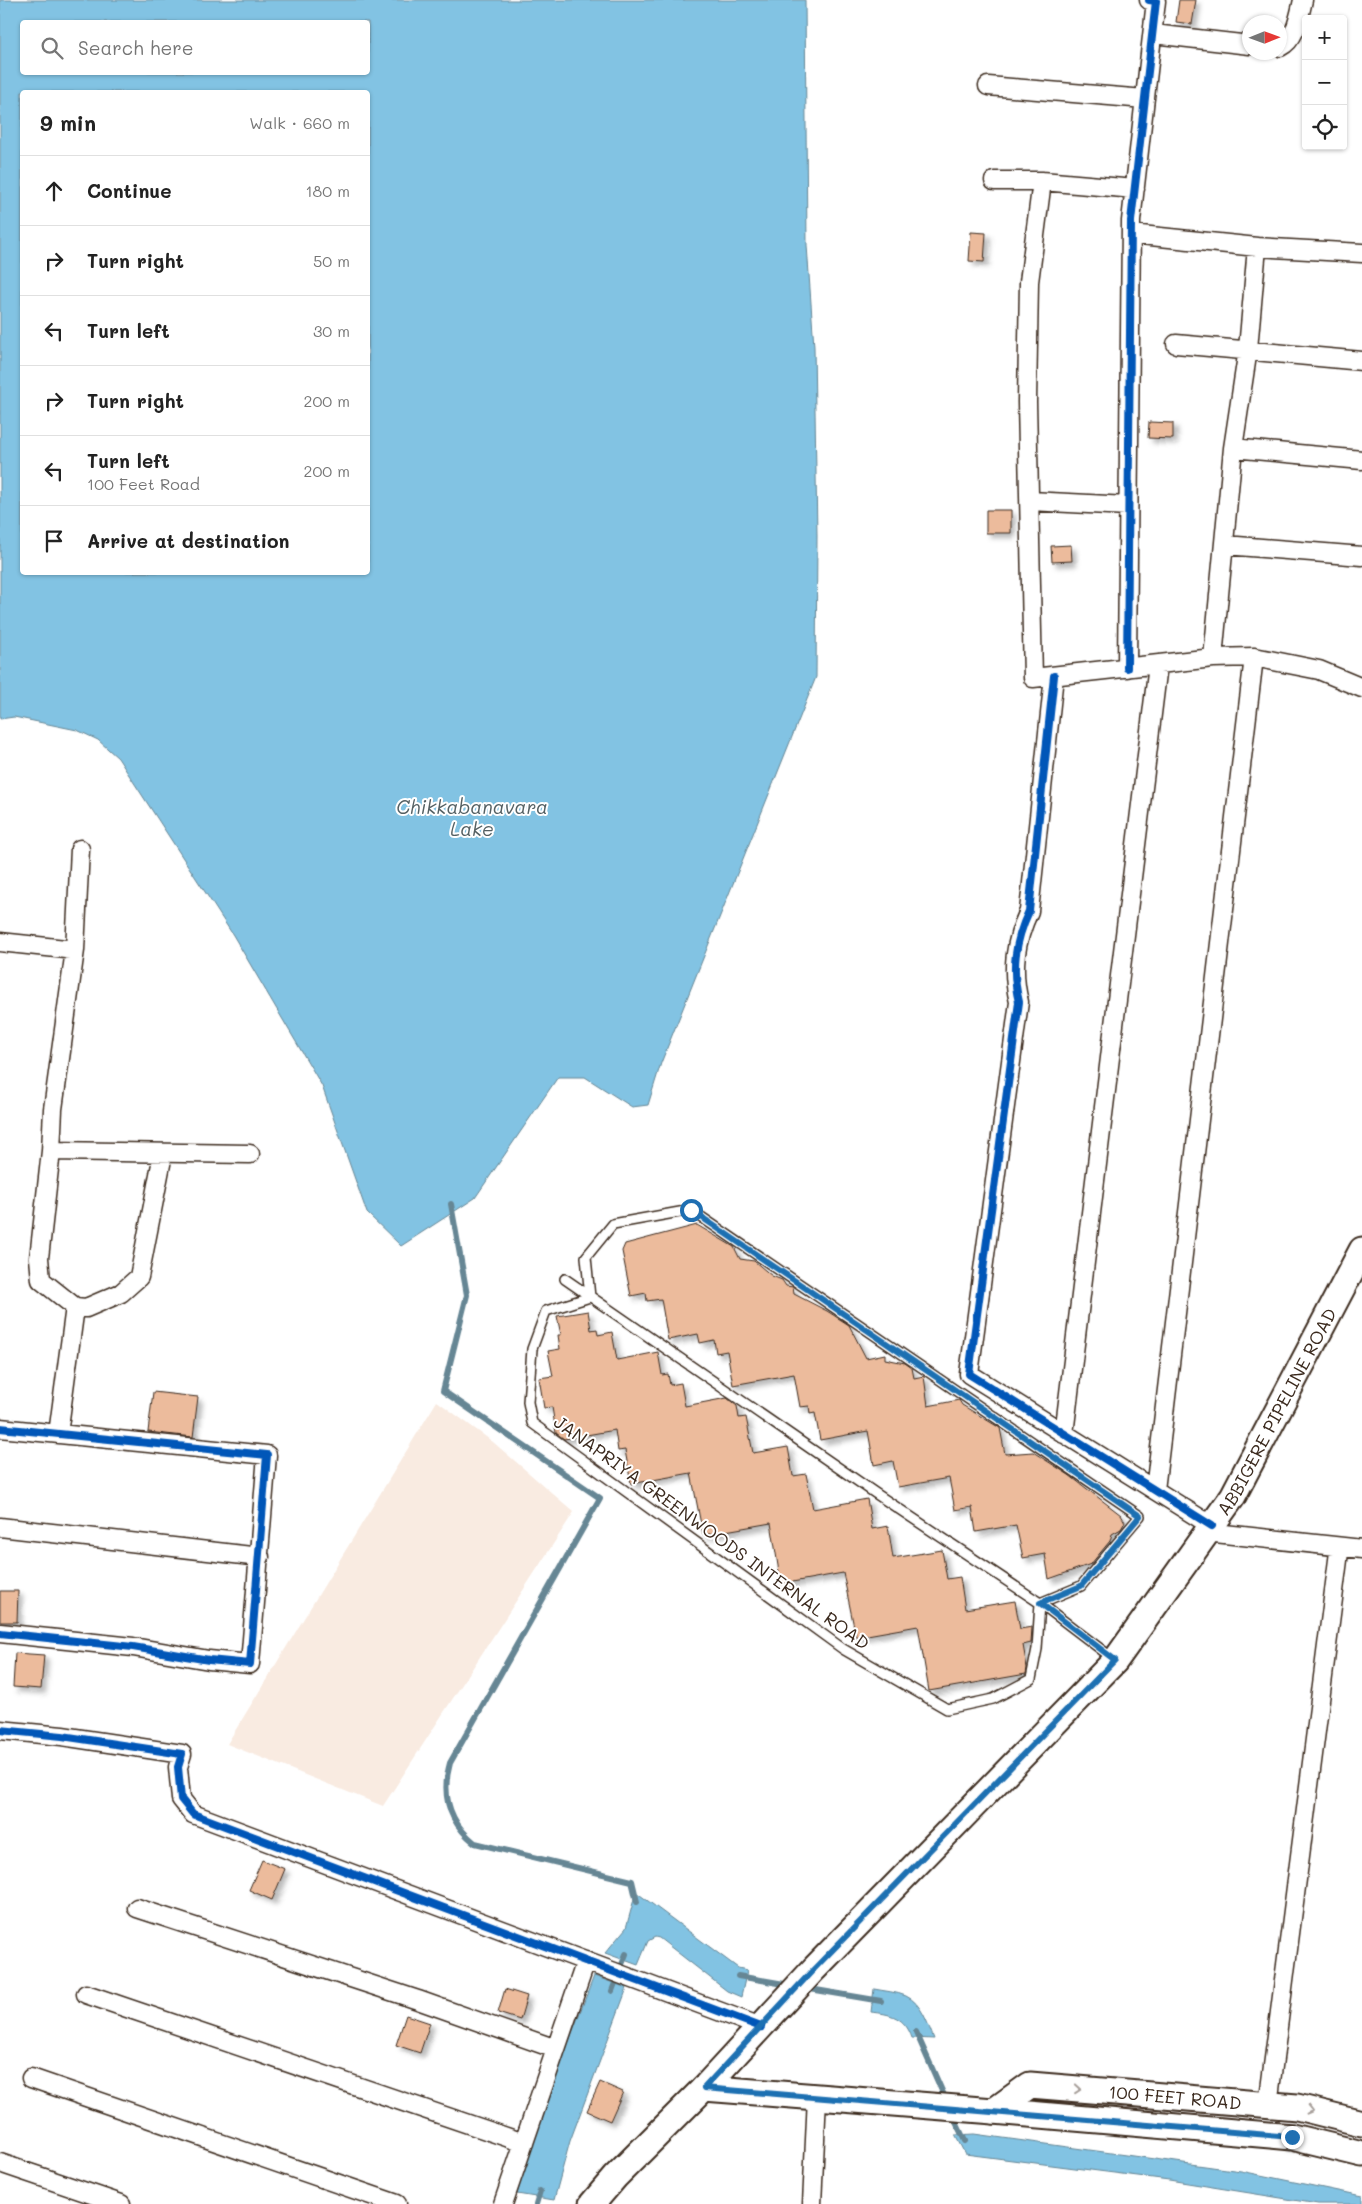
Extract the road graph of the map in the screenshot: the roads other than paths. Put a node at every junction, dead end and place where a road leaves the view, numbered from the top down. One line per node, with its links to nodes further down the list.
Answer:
1 (1149, 0): 3 (street)
2 (1303, 0): 4 (street)
3 (1153, 34): 5 (street); 7 (street)
4 (1287, 43)
5 (1242, 44)
6 (988, 86): 7 (street)
7 (1145, 99): 10 (street)
8 (994, 181): 9 (street)
9 (1042, 181): 10 (street); 19 (street)
10 (1135, 189): 11 (street)
11 (1131, 234): 12 (street); 20 (street)
12 (1257, 247): 13 (street); 15 (street)
13 (1362, 253)
14 (1176, 344): 15 (street)
15 (1248, 349): 16 (street); 17 (street)
16 (1362, 362)
17 (1233, 448): 18 (street); 21 (street)
18 (1362, 460)
19 (1030, 501): 20 (street); 27 (street)
20 (1128, 506): 26 (street)
21 (1225, 545): 22 (street); 24 (street)
22 (1362, 556)
23 (1254, 657): 24 (street); 28 (street); 42 (street)
24 (1213, 658): 25 (street)
25 (1158, 665): 26 (street); 41 (street)
26 (1127, 668): 27 (street)
27 (1054, 676): 41 (street)
28 (1362, 688)
29 (80, 849): 31 (street)
30 (0, 942): 31 (street)
31 (75, 950): 32 (street)
32 (51, 1152): 33 (street); 38 (street)
33 (163, 1154): 34 (street); 38 (street)
34 (250, 1154)
35 (1362, 1250): 44 (main road, ABBIGERE PIPELINE ROAD)
36 (565, 1279): 37 (lane)
37 (590, 1297): 48 (lane); 48 (lane, JANAPRIYA GREENWOODS INTERNAL ROAD); 48 (lane)
38 (75, 1307): 40 (street)
39 (0, 1428): 40 (street)
40 (58, 1434): 47 (street)
41 (1064, 1434): 42 (street)
42 (1155, 1490): 44 (street)
43 (0, 1528): 47 (street)
44 (1209, 1529): 45 (street); 50 (main road, ABBIGERE PIPELINE ROAD)
45 (1362, 1550)
46 (1339, 1552): 60 (street)
47 (260, 1557): 49 (street)
48 (1040, 1603): 50 (lane)
49 (0, 1633)
50 (1115, 1660): 55 (main road, ABBIGERE PIPELINE ROAD)
51 (0, 1730): 53 (street)
52 (137, 1908): 56 (street)
53 (586, 1961): 55 (street); 56 (street)
54 (86, 1994): 63 (street)
55 (761, 2027): 58 (main road, ABBIGERE PIPELINE ROAD)
56 (556, 2049): 63 (street)
57 (31, 2078): 67 (street)
58 (704, 2088): 59 (main road, 100 FEET ROAD); 69 (main road, ABBIGERE PIPELINE ROAD)
59 (817, 2097): 61 (main road, 100 FEET ROAD); 70 (street)
60 (1268, 2105): 61 (main road, 100 FEET ROAD, one-way to 60); 62 (main road, 100 FEET ROAD, one-way to 62)
61 (994, 2111): 64 (main road, 100 FEET ROAD)
62 (1362, 2123)
63 (524, 2143): 68 (street)
64 (1362, 2154)
65 (0, 2163): 66 (street)
66 (121, 2204)
67 (397, 2204)
68 (503, 2204)
69 (592, 2204)
70 (812, 2204)

